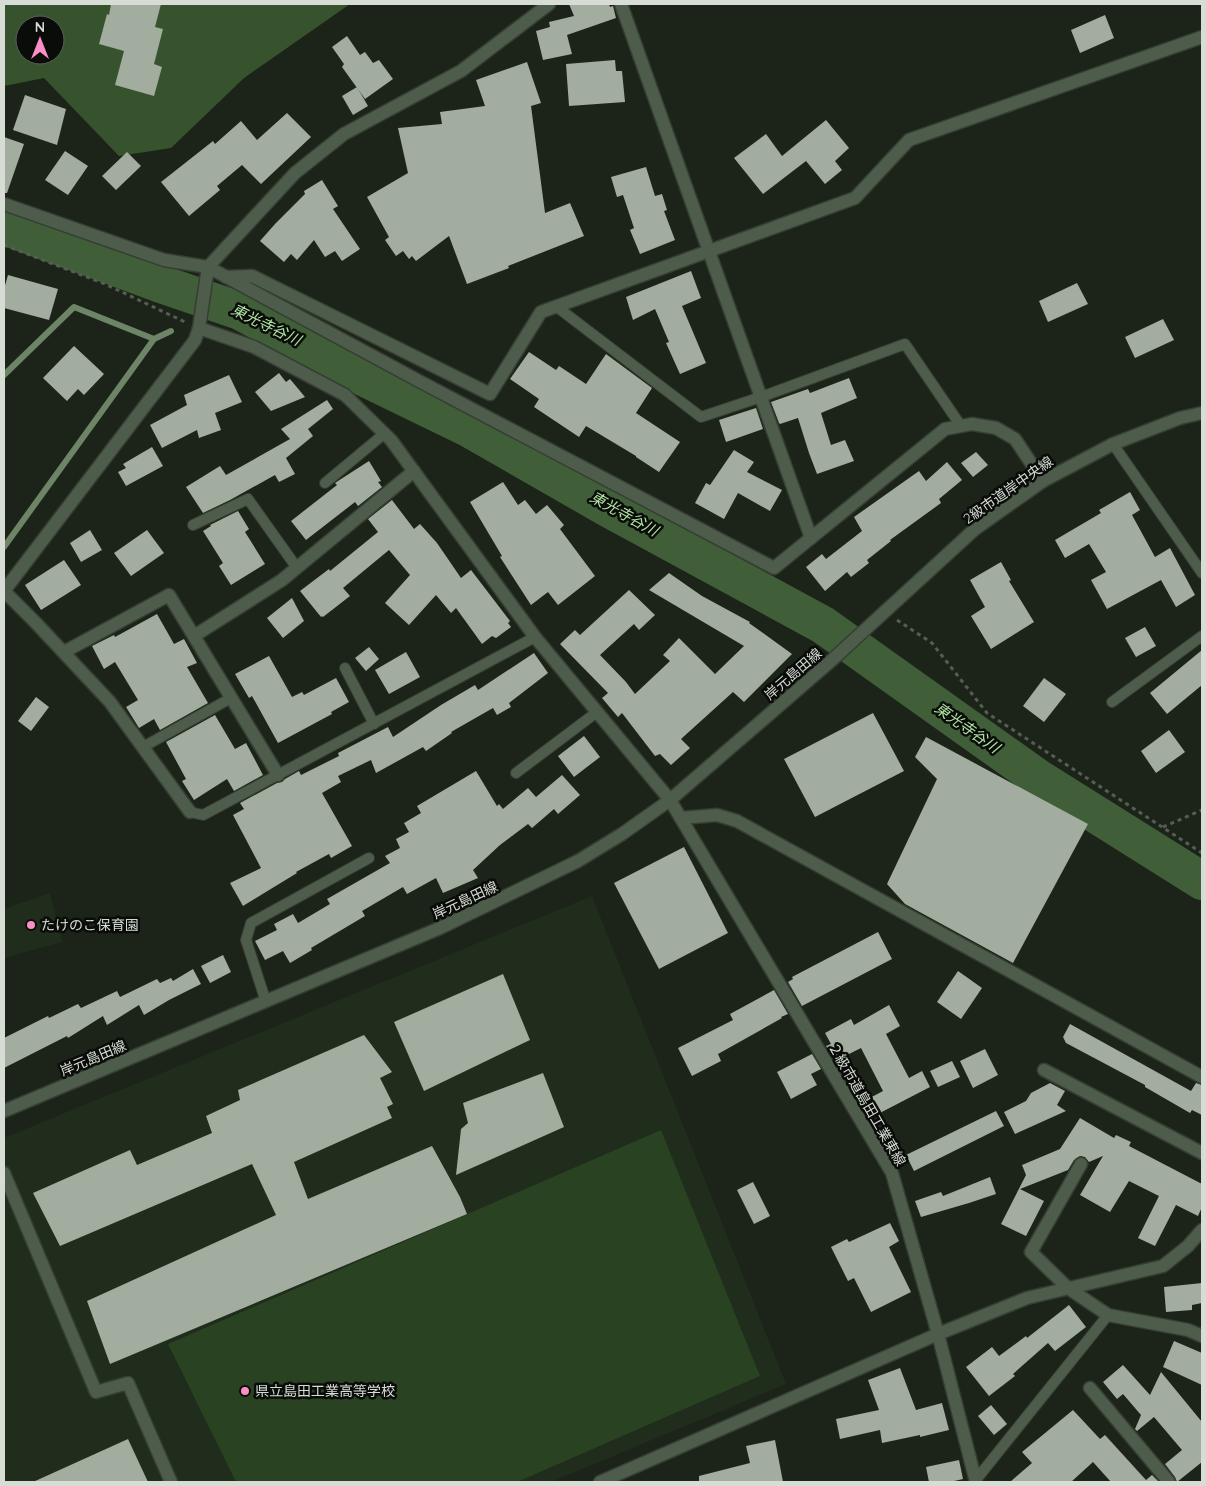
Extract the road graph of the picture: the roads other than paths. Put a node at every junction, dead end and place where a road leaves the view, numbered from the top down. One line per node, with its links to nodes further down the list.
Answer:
1 (549, 4): 6 (street)
2 (621, 4): 5 (street)
3 (1202, 37): 5 (street)
4 (4, 204): 6 (street)
5 (709, 251): 8 (street); 10 (street)
6 (208, 267): 7 (street); 9 (street)
7 (226, 278): 8 (street); 19 (street)
8 (557, 306): 10 (lane)
9 (199, 328): 13 (street, ２級市道島田工業東線); 22 (street)
10 (761, 397): 12 (lane); 19 (street)
11 (1202, 413): 14 (street, 2級市道岸中央線)
12 (961, 426): 16 (street); 19 (street)
13 (385, 434): 15 (street, ２級市道島田工業東線); 17 (lane)
14 (1113, 444): 16 (street, 2級市道岸中央線); 21 (lane)
15 (414, 471): 20 (street); 26 (street, ２級市道島田工業東線)
16 (1043, 481): 23 (street, 2級市道岸中央線)
17 (325, 484)
18 (193, 526): 20 (lane)
19 (811, 538)
20 (297, 568): 24 (street)
21 (1202, 573)
22 (4, 591): 27 (street)
23 (882, 614): 36 (street, 岸元島田線)
24 (194, 636): 27 (street); 29 (street)
25 (1202, 636): 30 (lane)
26 (535, 637): 31 (street, ２級市道島田工業東線); 32 (lane)
27 (64, 652): 33 (street)
28 (345, 668): 32 (lane)
29 (231, 698): 33 (lane); 35 (street)
30 (1112, 702)
31 (597, 712): 34 (lane); 36 (street, ２級市道島田工業東線)
32 (374, 724): 35 (lane)
33 (143, 747): 37 (street)
34 (516, 774)
35 (278, 775): 37 (lane)
36 (670, 800): 38 (street, ２級市道島田工業東線); 40 (street, 岸元島田線)
37 (190, 812)
38 (681, 818): 42 (street); 50 (street, ２級市道島田工業東線)
39 (369, 858): 40 (lane)
40 (266, 1002): 43 (street, 岸元島田線)
41 (1044, 1070): 44 (street)
42 (1202, 1077)
43 (4, 1111)
44 (1202, 1153)
45 (1081, 1164): 48 (street)
46 (4, 1174): 53 (street)
47 (1202, 1230): 48 (street)
48 (1068, 1288): 49 (street); 50 (street)
49 (1108, 1315): 51 (street); 55 (lane)
50 (938, 1334): 54 (street); 55 (street, ２級市道島田工業東線)
51 (1202, 1336)
52 (1090, 1388): 56 (street)
53 (171, 1482)
54 (600, 1482)
55 (975, 1482)
56 (1169, 1482)

